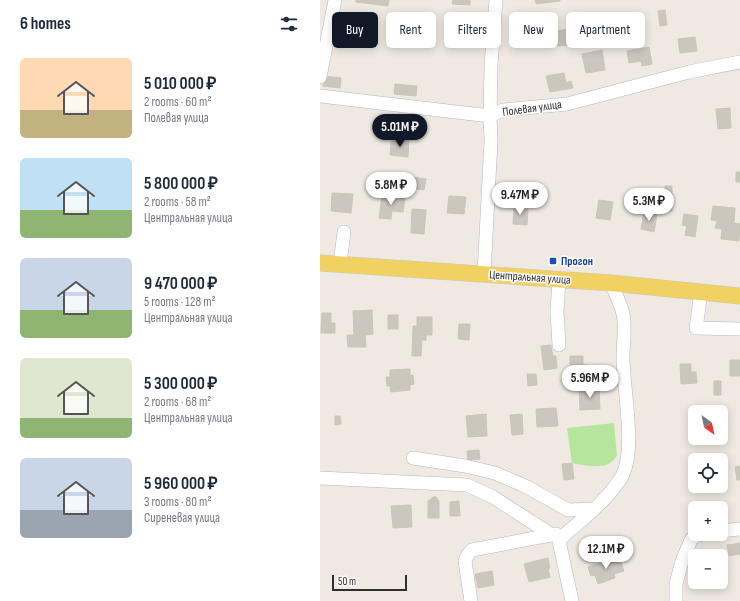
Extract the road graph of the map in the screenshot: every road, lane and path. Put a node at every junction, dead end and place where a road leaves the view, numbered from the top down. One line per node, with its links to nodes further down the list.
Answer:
1 (335, 0): 4 (street)
2 (496, 0): 6 (street)
3 (740, 62): 6 (street, Полевая улица)
4 (320, 77)
5 (320, 96): 6 (street, Полевая улица)
6 (490, 116): 10 (street)
7 (344, 232): 9 (street)
8 (320, 263): 9 (main road, Центральная улица)
9 (340, 264): 10 (main road, Центральная улица)
10 (484, 274): 11 (main road, Центральная улица)
11 (559, 279): 12 (main road, Центральная улица); 16 (street)
12 (611, 283): 13 (main road, Центральная улица); 19 (street)
13 (701, 292): 14 (main road, Центральная улица); 15 (street)
14 (740, 296)
15 (740, 329)
16 (559, 345)
17 (413, 458): 19 (street)
18 (320, 478): 23 (street)
19 (594, 509): 22 (street)
20 (740, 529): 21 (street)
21 (728, 531)
22 (566, 532): 23 (street); 26 (street)
23 (552, 535): 25 (street)
24 (691, 541): 27 (street)
25 (471, 601)
26 (572, 601)
27 (676, 601)

